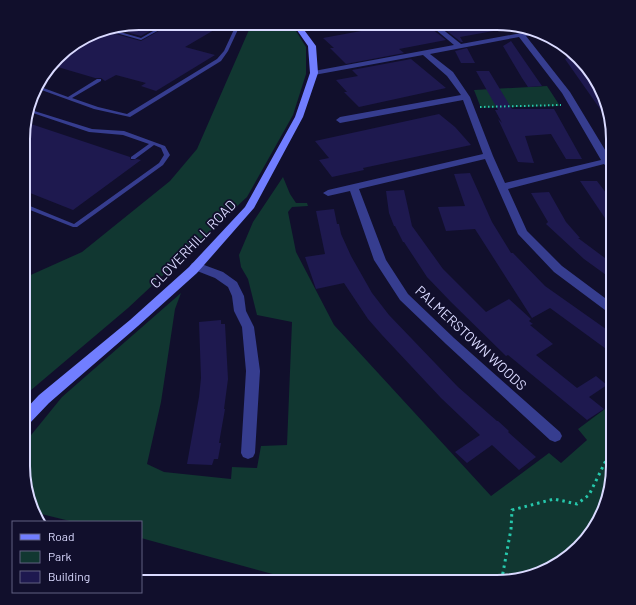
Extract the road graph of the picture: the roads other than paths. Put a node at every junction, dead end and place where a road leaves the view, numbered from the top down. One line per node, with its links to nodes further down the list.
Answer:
1 (157, 30): 5 (lane)
2 (236, 30): 14 (lane)
3 (300, 30): 10 (street, CLOVERHILL ROAD)
4 (439, 30): 8 (street)
5 (117, 33)
6 (527, 35): 7 (street)
7 (522, 36): 8 (street); 20 (street)
8 (459, 46): 9 (street)
9 (425, 52): 10 (street); 13 (street)
10 (314, 73): 25 (street, CLOVERHILL ROAD)
11 (99, 80): 14 (lane)
12 (42, 89): 14 (lane)
13 (466, 97): 16 (street); 18 (street)
14 (69, 98)
15 (34, 112): 17 (lane)
16 (340, 120)
17 (152, 144): 19 (lane); 24 (lane)
18 (488, 156): 21 (street); 22 (street)
19 (133, 158)
20 (606, 161): 22 (street)
21 (353, 187): 23 (street); 28 (street, PALMERSTOWN WOODS)
22 (502, 187): 26 (street)
23 (328, 193)
24 (30, 208)
25 (196, 266): 27 (street, CLOVERHILL ROAD); 29 (street)
26 (606, 305)
27 (30, 414)
28 (555, 436)
29 (248, 453)

